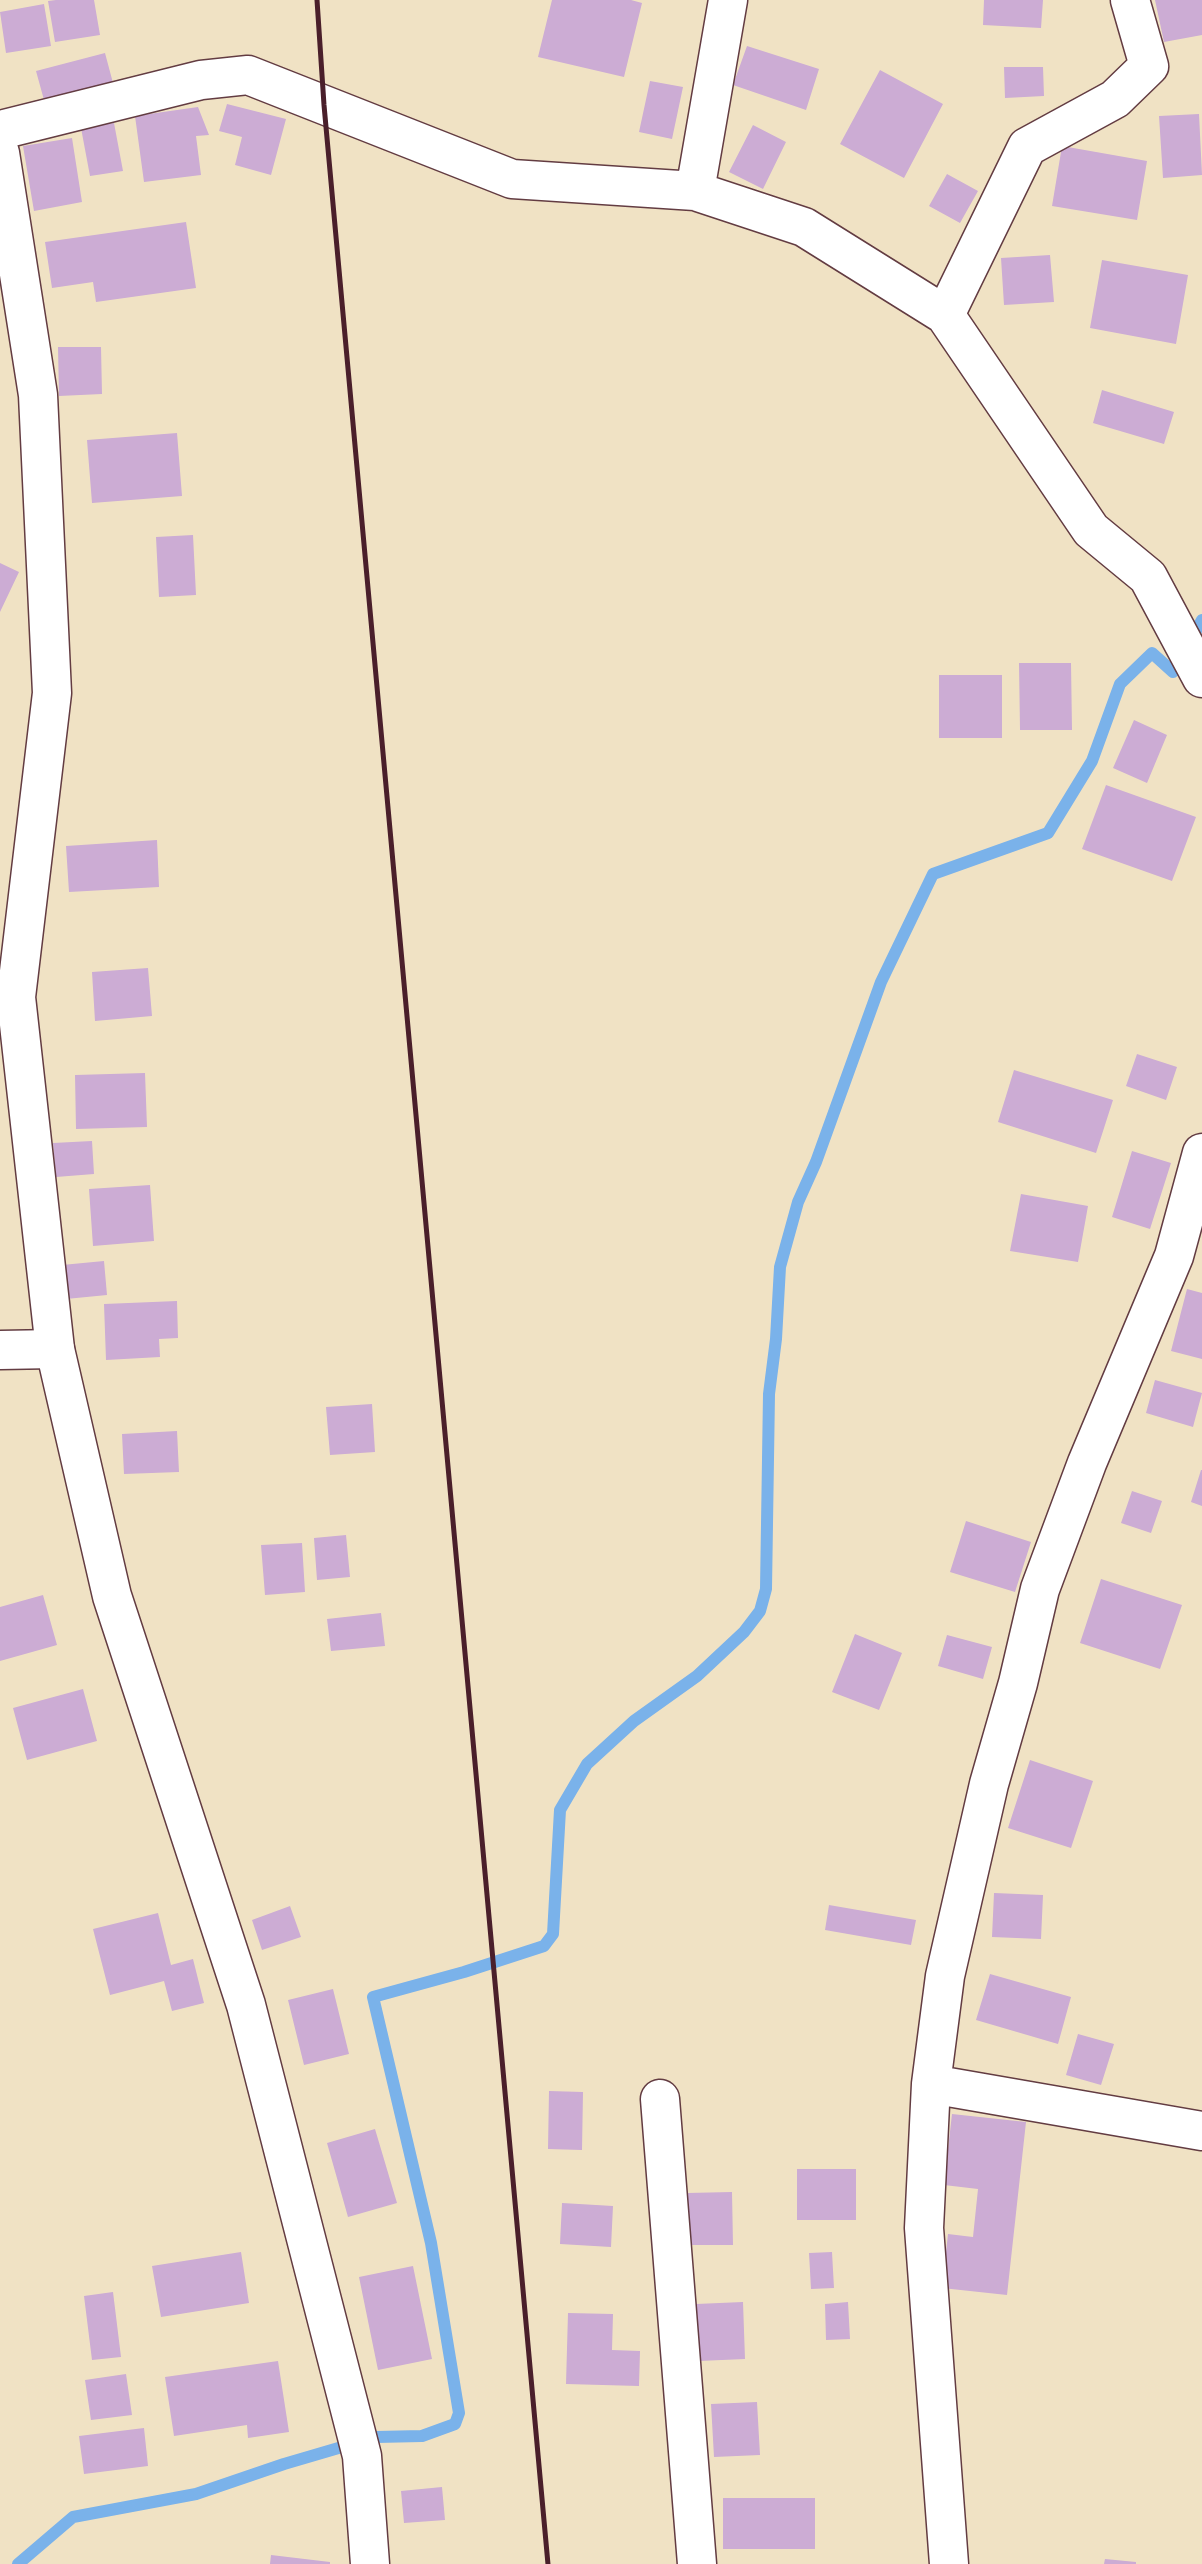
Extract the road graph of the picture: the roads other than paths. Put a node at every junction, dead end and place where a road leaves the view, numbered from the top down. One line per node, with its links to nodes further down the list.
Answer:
1 (729, 0): 5 (street)
2 (1130, 0): 6 (street)
3 (0, 130): 5 (street)
4 (0, 153): 9 (street)
5 (695, 191): 6 (street)
6 (945, 315): 7 (street)
7 (1199, 673)
8 (1202, 1153): 11 (street)
9 (55, 1349): 10 (street); 14 (street)
10 (0, 1350)
11 (931, 2084): 13 (street); 16 (street)
12 (660, 2099): 15 (street)
13 (1202, 2131)
14 (370, 2564)
15 (697, 2564)
16 (949, 2564)

